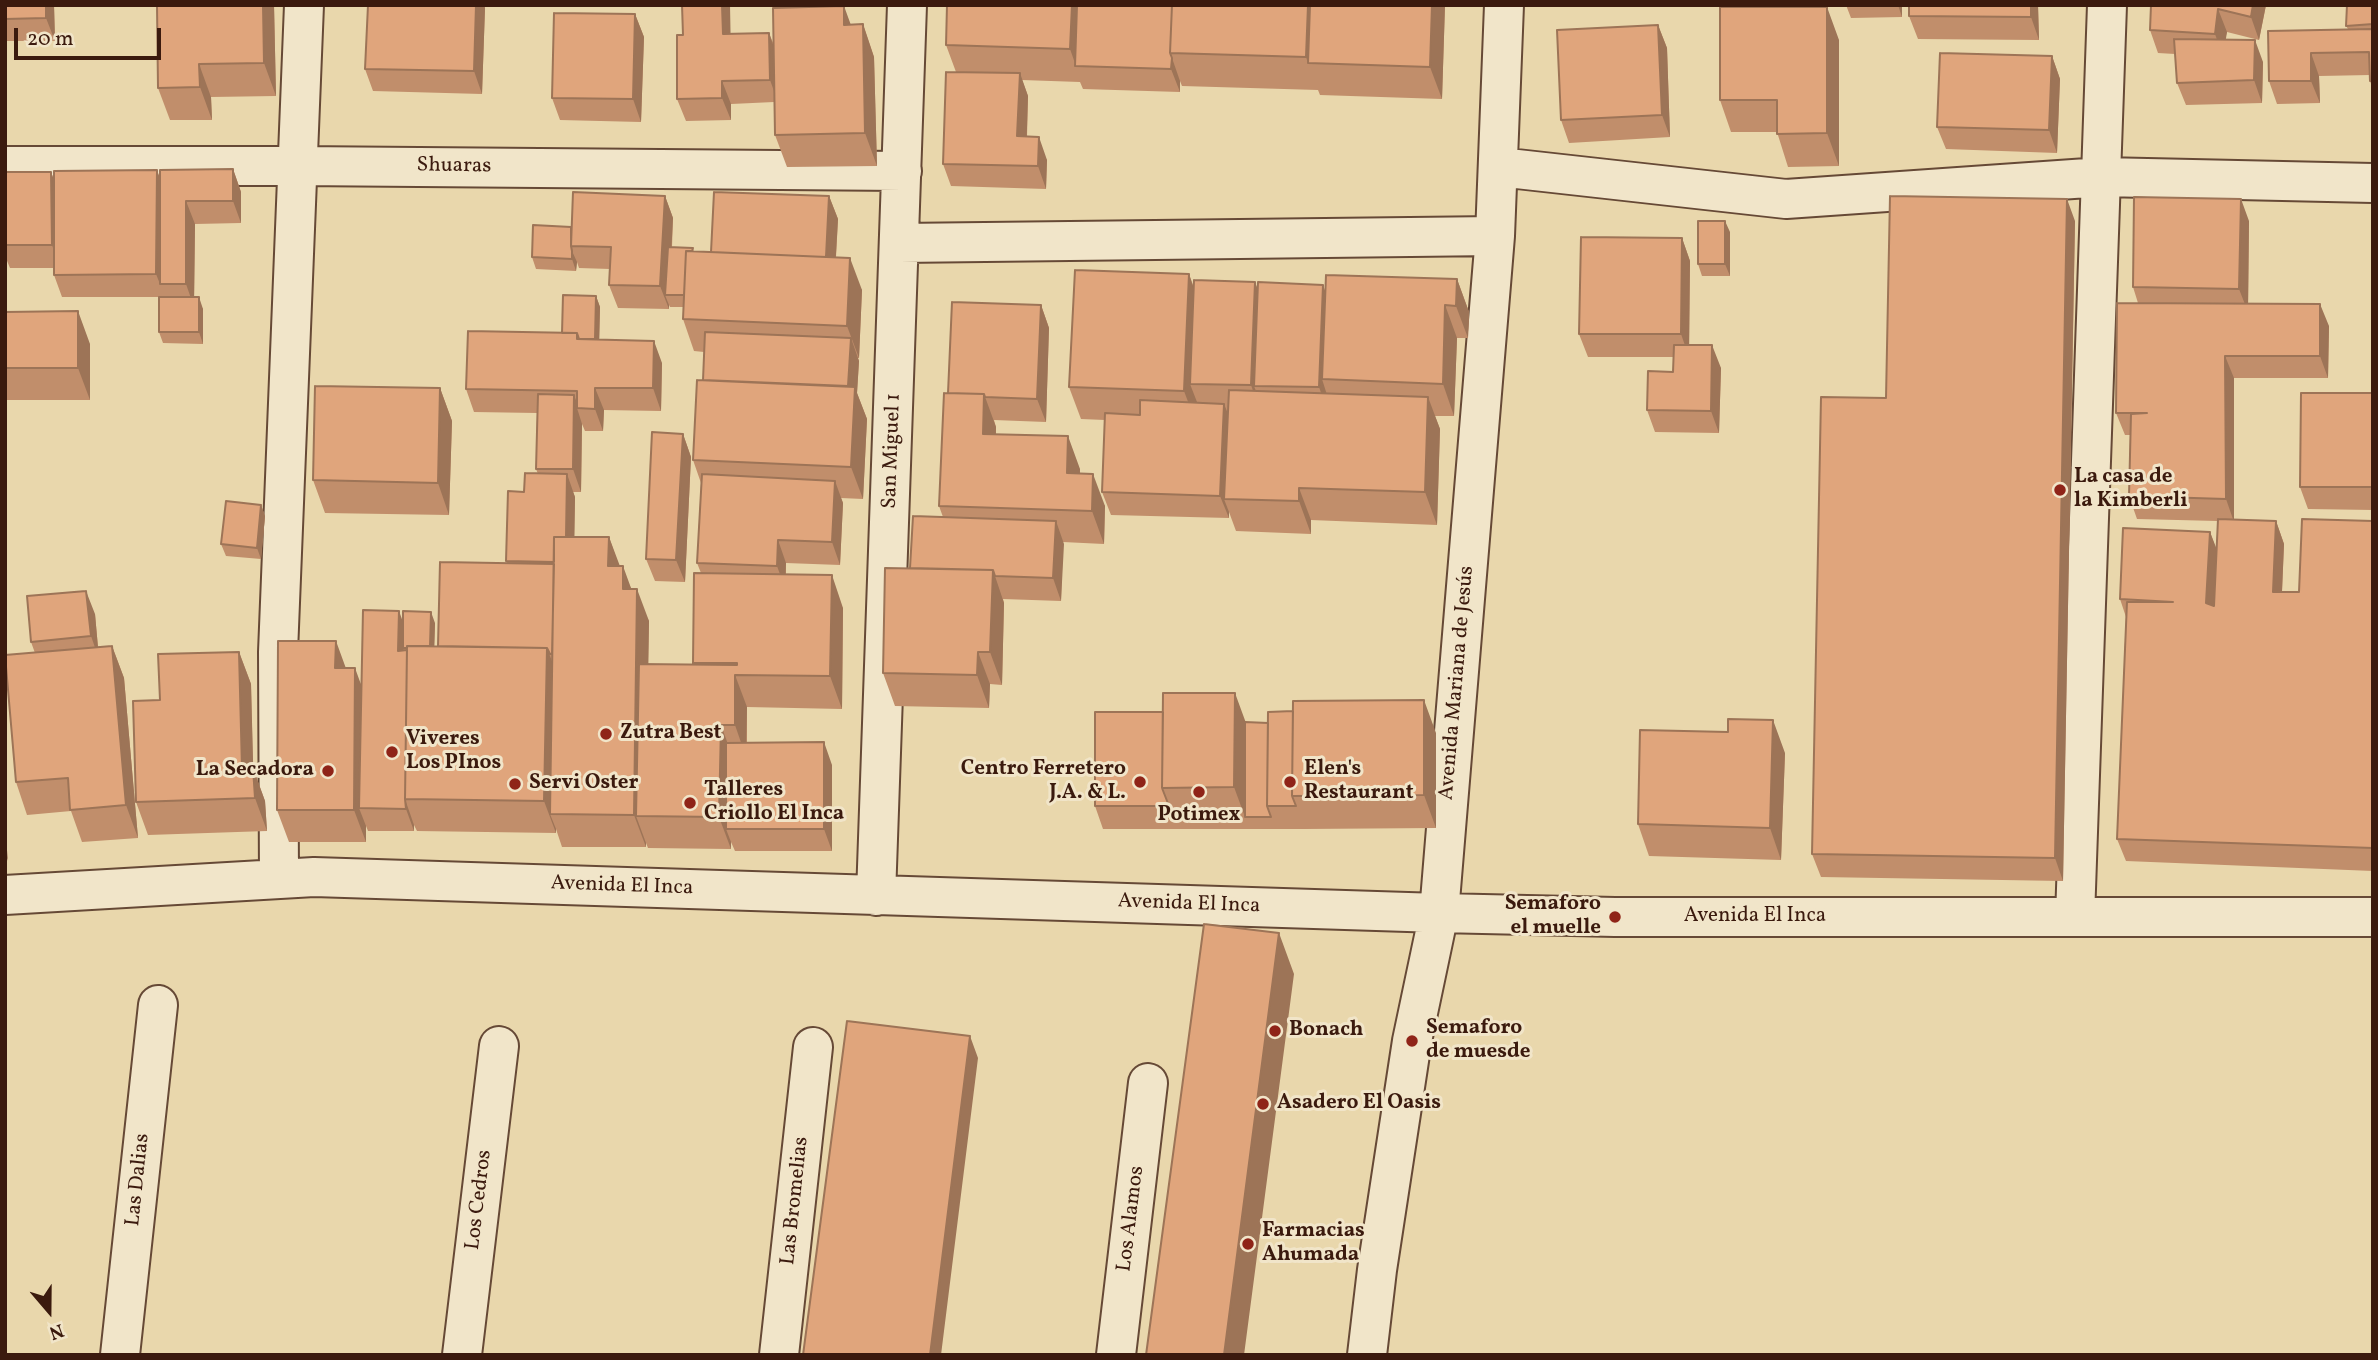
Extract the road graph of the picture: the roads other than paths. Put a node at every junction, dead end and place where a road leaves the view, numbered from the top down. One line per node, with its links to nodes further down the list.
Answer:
1 (304, 5): 6 (street)
2 (907, 5): 8 (street, San Miguel 1)
3 (1504, 5): 7 (street, Avenida Mariana de Jesús)
4 (2107, 5): 9 (street)
5 (5, 166): 6 (street, Shuaras)
6 (298, 166): 8 (street, Shuaras); 13 (street)
7 (1499, 167): 9 (street); 11 (street, Avenida Mariana de Jesús)
8 (902, 171): 12 (street, San Miguel 1)
9 (2102, 177): 10 (street); 17 (street)
10 (2373, 183)
11 (1495, 236): 12 (street); 16 (street, Avenida Mariana de Jesús)
12 (900, 243): 15 (street, San Miguel 1)
13 (279, 879): 14 (street, Avenida El Inca); 15 (street, Avenida El Inca)
14 (5, 895)
15 (876, 896): 16 (street, Avenida El Inca)
16 (1439, 913): 17 (street, Avenida El Inca); 27 (street, Avenida Mariana de Jesús)
17 (2075, 917): 18 (street, Avenida El Inca)
18 (2373, 917)
19 (159, 1005): 23 (street, Las Dalias)
20 (499, 1046): 24 (street, Los Cedros)
21 (813, 1046): 25 (street, Las Bromelias)
22 (1148, 1083): 26 (street, Los Alamos)
23 (120, 1355)
24 (462, 1355)
25 (779, 1355)
26 (1115, 1355)
27 (1367, 1355)

